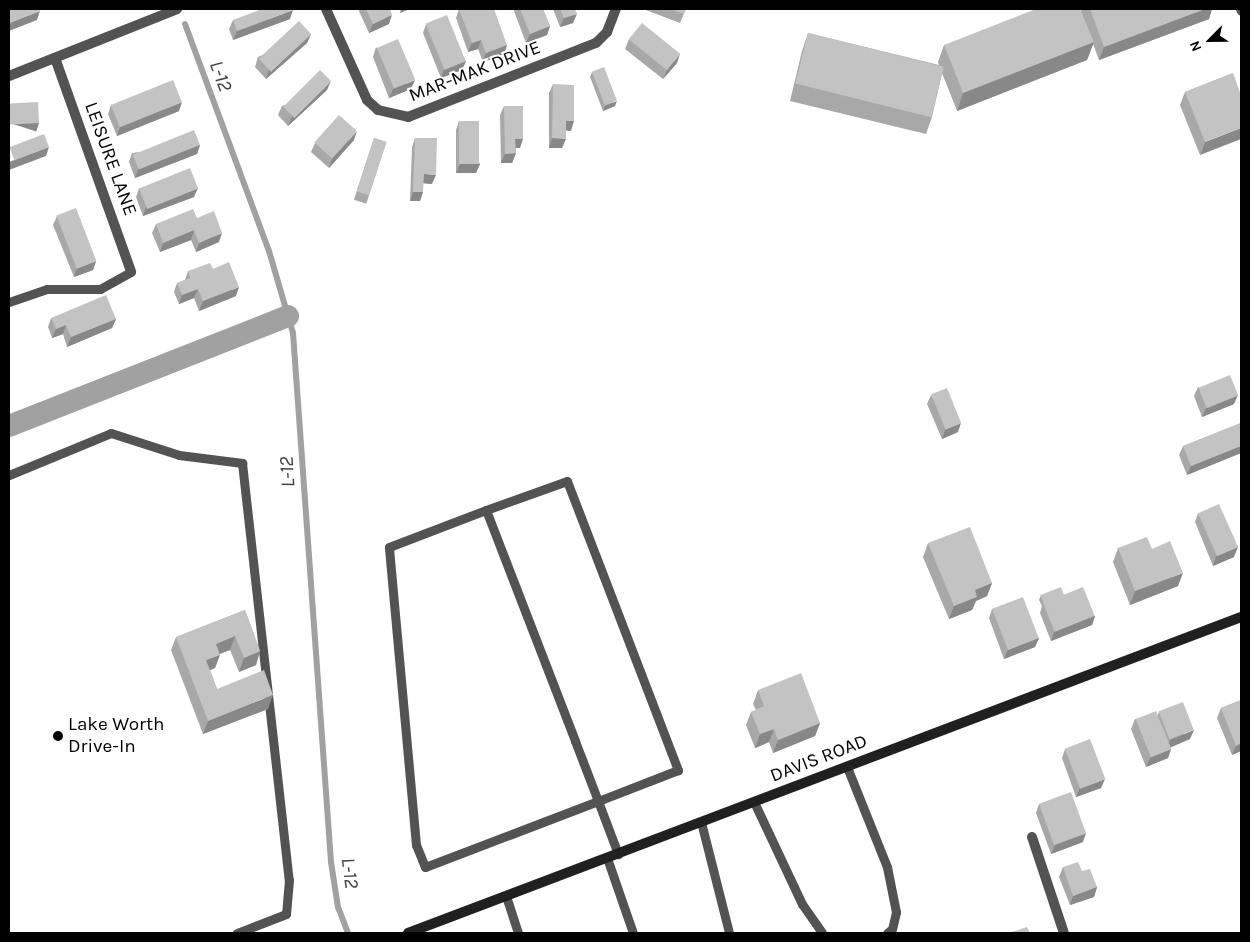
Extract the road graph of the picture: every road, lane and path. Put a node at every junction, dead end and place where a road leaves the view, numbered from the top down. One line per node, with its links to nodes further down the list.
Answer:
1 (176, 9): 4 (street)
2 (326, 9): 3 (street, MAR-MAK DRIVE)
3 (616, 9)
4 (55, 58): 5 (street); 6 (street, LEISURE LANE)
5 (9, 76)
6 (131, 272): 7 (lane)
7 (9, 302)
8 (9, 475): 19 (lane)
9 (486, 510): 12 (lane); 12 (lane); 12 (lane)
10 (1241, 617): 11 (street, DAVIS ROAD)
11 (847, 767): 13 (street, DAVIS ROAD); 25 (lane)
12 (598, 801): 16 (lane)
13 (754, 802): 14 (street, DAVIS ROAD); 24 (lane)
14 (701, 822): 16 (street, DAVIS ROAD); 23 (lane)
15 (1032, 837): 26 (street)
16 (618, 854): 17 (street, DAVIS ROAD)
17 (607, 858): 18 (street, DAVIS ROAD); 22 (lane)
18 (506, 896): 20 (street, DAVIS ROAD); 21 (lane)
19 (237, 933)
20 (408, 933)
21 (518, 933)
22 (633, 933)
23 (729, 933)
24 (822, 933)
25 (886, 933)
26 (1064, 933)

